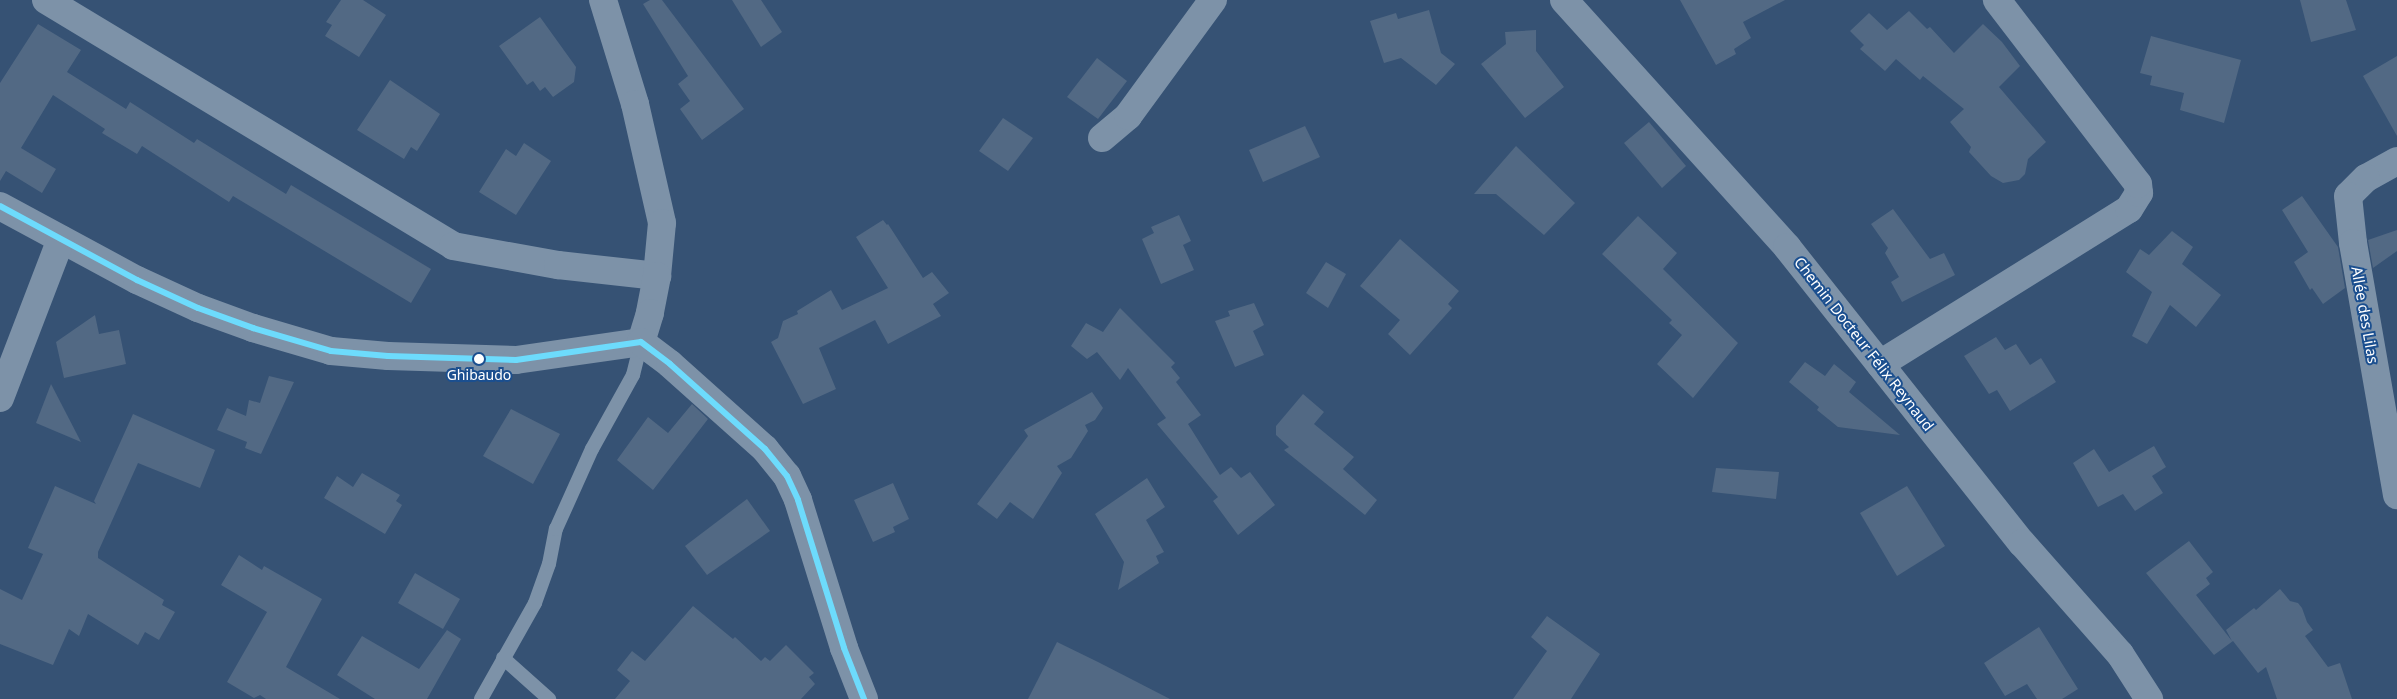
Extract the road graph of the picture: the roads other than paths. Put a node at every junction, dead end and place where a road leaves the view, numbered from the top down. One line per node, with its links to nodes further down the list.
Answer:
1 (46, 0): 10 (street)
2 (603, 0): 10 (street)
3 (1213, 0): 6 (street)
4 (1564, 0): 12 (street, Chemin Docteur Félix Reynaud)
5 (1997, 0): 12 (street)
6 (1102, 138)
7 (2397, 161): 14 (street, Allée des Lilas)
8 (0, 206): 9 (street)
9 (61, 238): 11 (street); 13 (street)
10 (657, 276): 11 (street)
11 (641, 342): 15 (lane); 16 (street)
12 (1880, 364): 19 (street, Chemin Docteur Félix Reynaud)
13 (0, 398)
14 (2397, 495)
15 (504, 658): 17 (lane); 18 (lane)
16 (860, 696)
17 (481, 699)
18 (549, 699)
19 (2149, 699)

